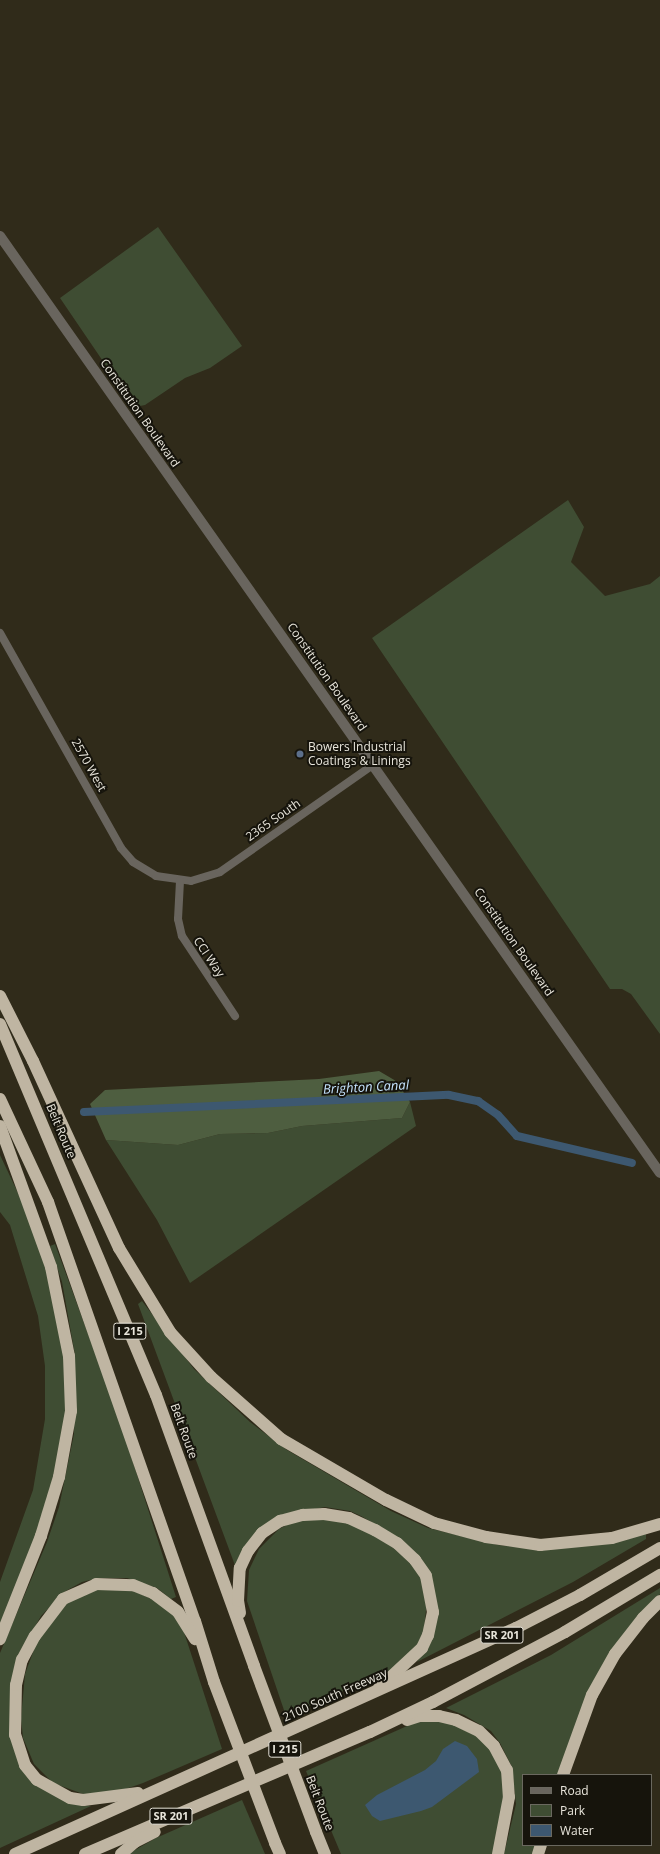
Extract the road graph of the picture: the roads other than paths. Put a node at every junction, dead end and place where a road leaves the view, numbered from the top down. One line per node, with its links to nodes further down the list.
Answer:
1 (0, 236): 3 (street, Constitution Boulevard)
2 (0, 633): 4 (street, 2570 West)
3 (373, 765): 4 (street, 2365 South); 10 (street, Constitution Boulevard)
4 (180, 881): 6 (street, CCI Way)
5 (0, 996): 11 (highway)
6 (235, 1016)
7 (0, 1024): 16 (highway, Belt Route / I 215)
8 (0, 1099): 17 (highway, I 215)
9 (0, 1126): 15 (highway)
10 (660, 1173)
11 (660, 1524)
12 (660, 1548): 18 (highway, 2100 South Freeway / SR 201)
13 (660, 1575): 19 (highway, SR 201)
14 (660, 1601): 20 (highway)
15 (0, 1639)
16 (246, 1644): 18 (highway); 27 (highway, Belt Route / I 215, bridge)
17 (206, 1660): 22 (highway); 23 (highway, I 215, bridge)
18 (377, 1691): 22 (highway, 2100 South Freeway / SR 201)
19 (370, 1732): 21 (highway, SR 201); 28 (highway)
20 (563, 1774)
21 (259, 1781): 25 (highway, SR 201); 26 (highway)
22 (158, 1789): 24 (highway, 2100 South Freeway / SR 201)
23 (278, 1848)
24 (15, 1854)
25 (85, 1854)
26 (121, 1854)
27 (325, 1854)
28 (498, 1854)

